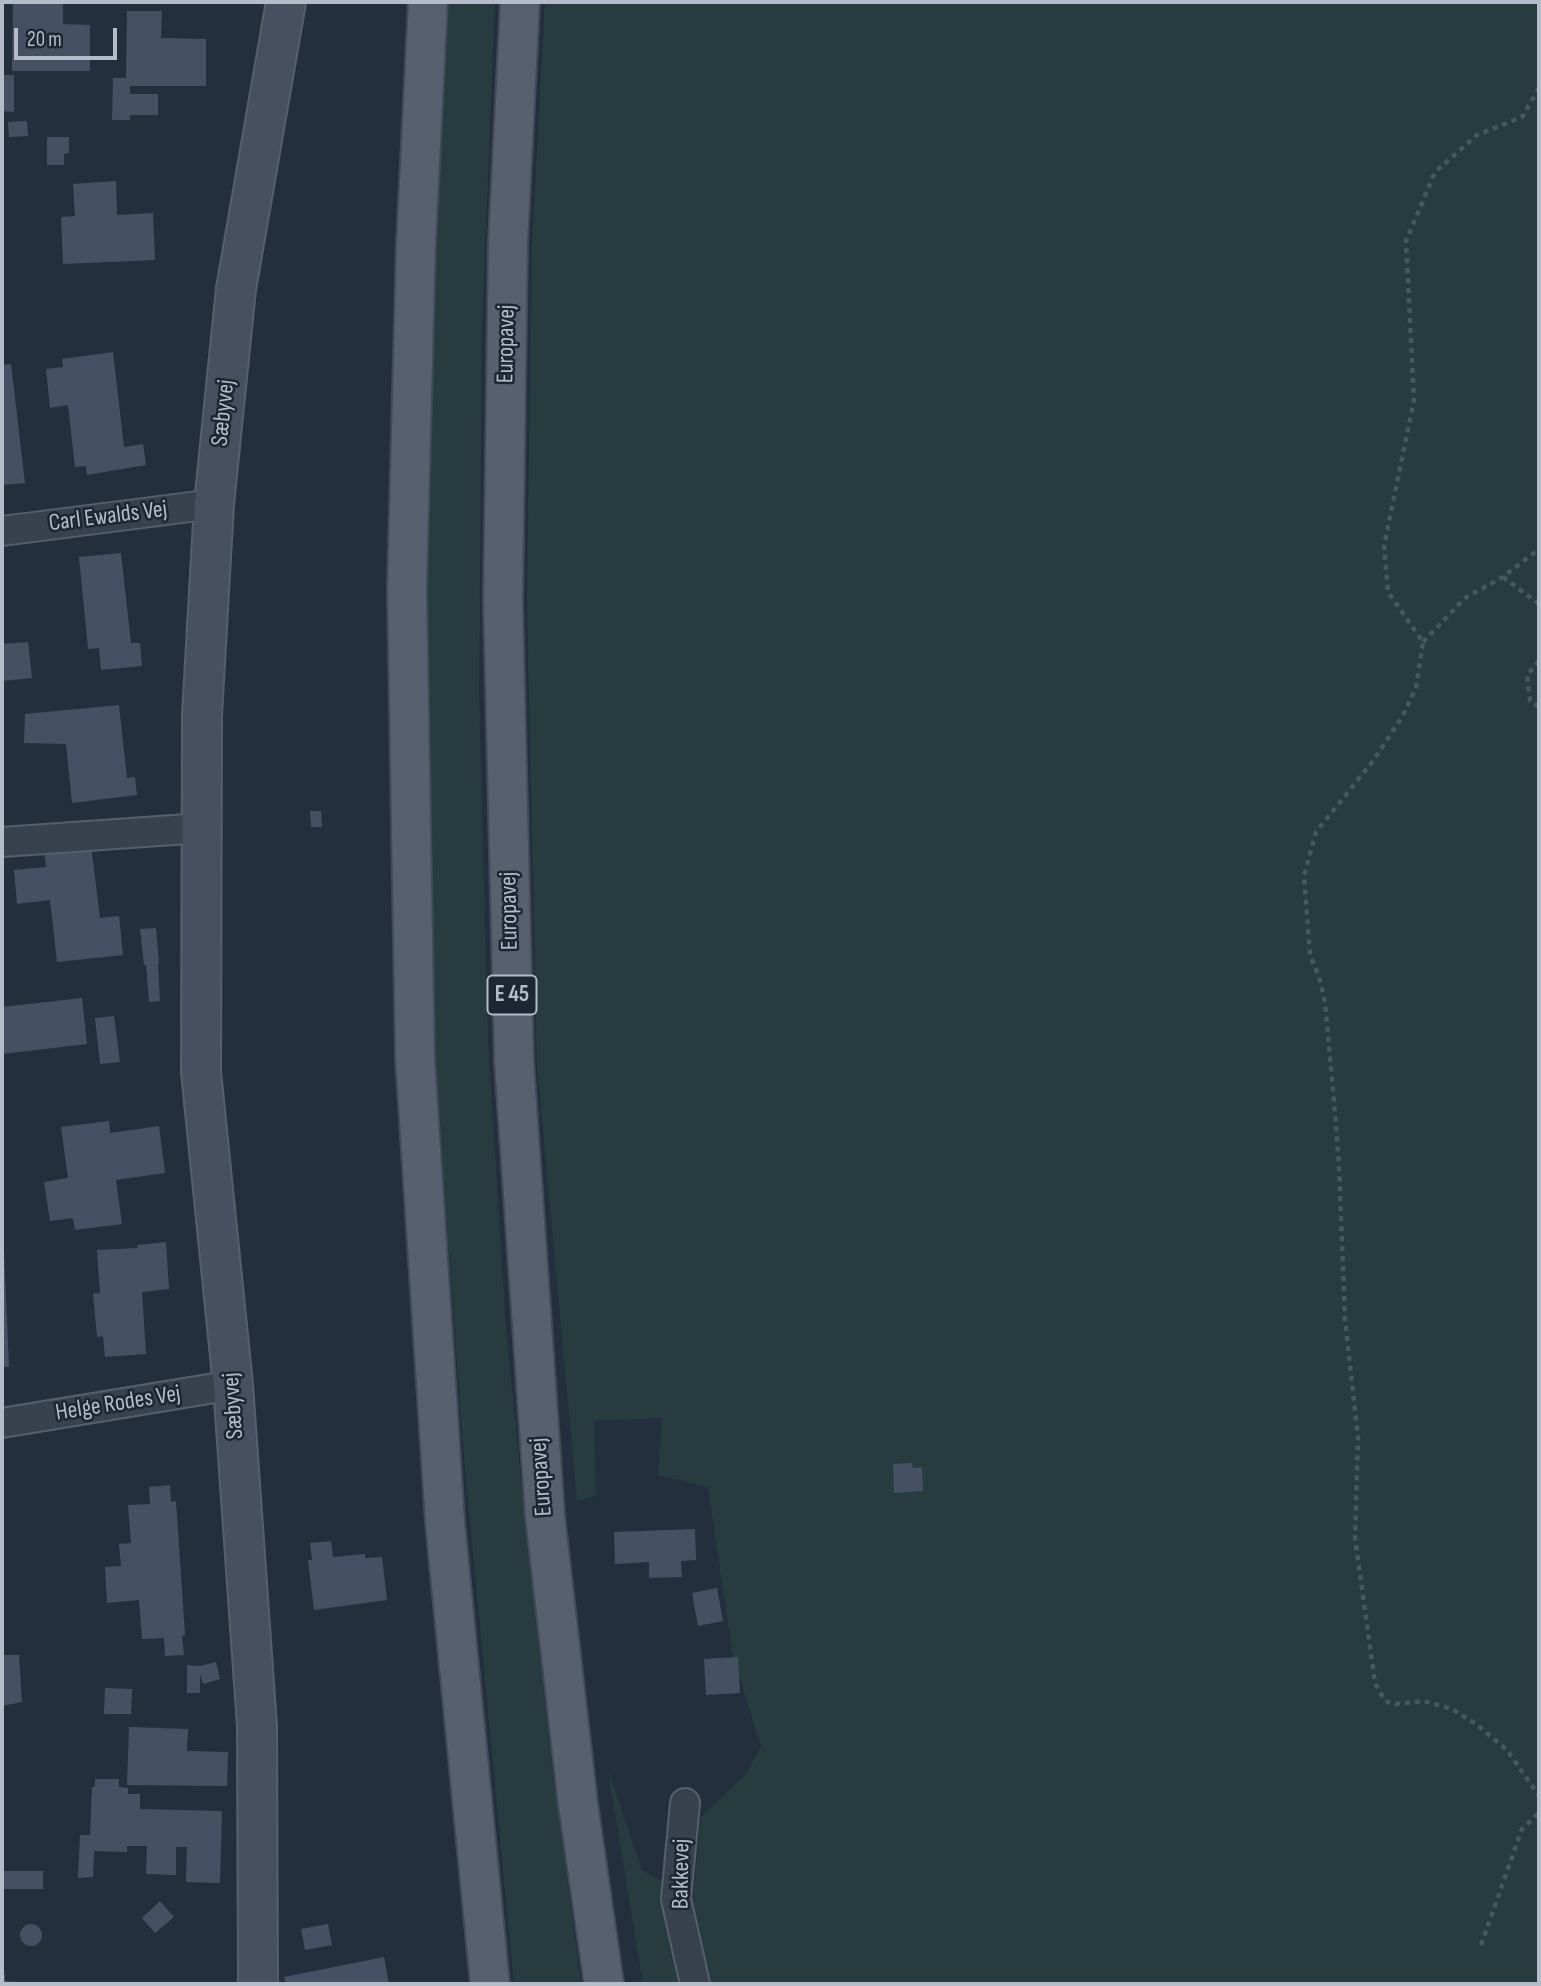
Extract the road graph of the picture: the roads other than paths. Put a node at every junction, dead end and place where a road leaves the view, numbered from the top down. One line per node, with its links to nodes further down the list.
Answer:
1 (286, 2): 4 (street, Sæbyvej)
2 (428, 2): 12 (main road)
3 (520, 2): 13 (main road, Europavej / E 45)
4 (214, 504): 5 (street, Carl Ewalds Vej); 6 (street, Sæbyvej)
5 (2, 531)
6 (202, 828): 7 (street); 8 (street, Sæbyvej)
7 (2, 842)
8 (233, 1385): 9 (street, Helge Rodes Vej); 11 (street, Sæbyvej)
9 (2, 1423)
10 (685, 1804): 14 (street, Bakkevej)
11 (258, 1984)
12 (490, 1984)
13 (604, 1984)
14 (695, 1984)

